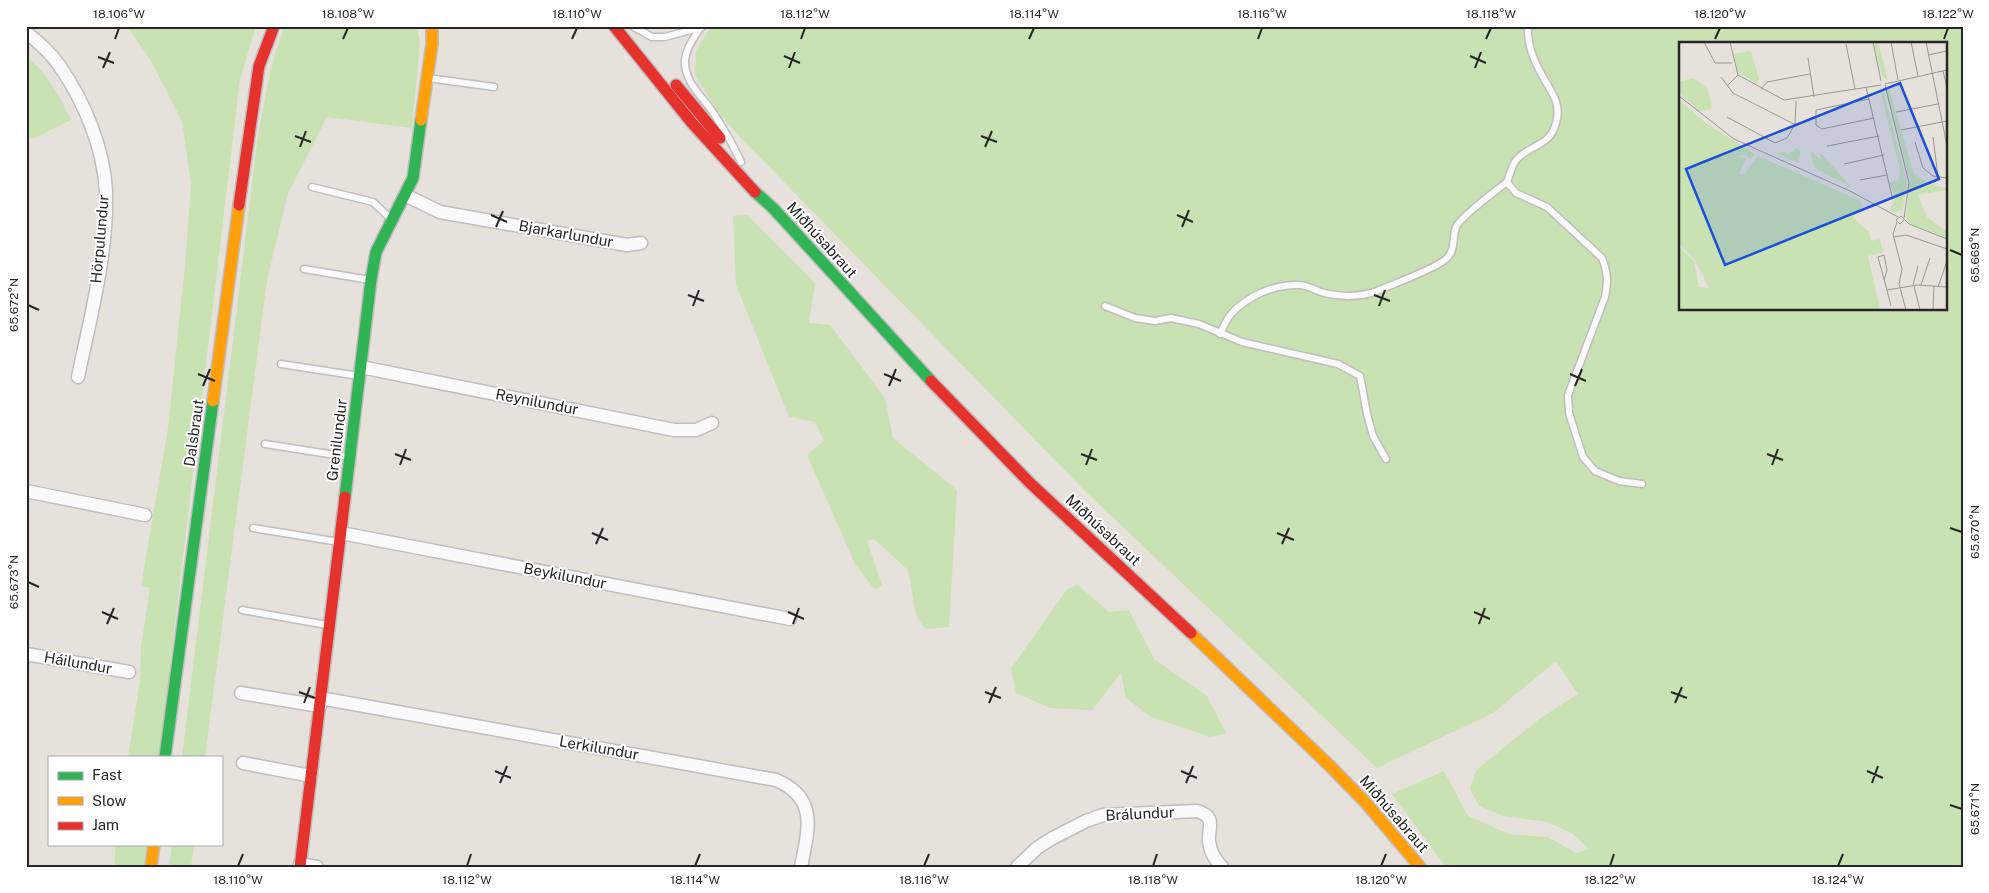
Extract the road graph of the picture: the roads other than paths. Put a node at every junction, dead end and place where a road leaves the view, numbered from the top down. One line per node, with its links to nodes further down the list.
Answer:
1 (274, 26): 41 (street, Dalsbraut)
2 (432, 26): 9 (street, Grenilundur)
3 (614, 26): 15 (street, Miðhúsabraut)
4 (628, 26): 11 (street, Miðhúsabraut)
5 (632, 26): 7 (lane)
6 (1528, 26): 12 (lane)
7 (702, 27): 11 (lane)
8 (26, 32): 24 (street, Hörpulundur)
9 (427, 78): 10 (lane); 14 (street, Grenilundur)
10 (494, 87)
11 (741, 162): 15 (street, Miðhúsabraut)
12 (1507, 182): 21 (lane); 29 (lane)
13 (312, 188): 16 (lane)
14 (405, 195): 16 (street, Grenilundur); 17 (street, Bjarkarlundur)
15 (773, 208): 51 (street, Miðhúsabraut)
16 (393, 221): 19 (street, Grenilundur)
17 (641, 243)
18 (304, 269): 19 (lane)
19 (371, 280): 23 (street, Grenilundur)
20 (1106, 306): 21 (lane)
21 (1220, 334): 28 (lane)
22 (281, 364): 23 (lane)
23 (360, 372): 25 (street, Reynilundur); 27 (street, Grenilundur)
24 (78, 377)
25 (712, 423)
26 (265, 444): 27 (lane)
27 (350, 458): 33 (street, Grenilundur)
28 (1386, 458)
29 (1642, 484)
30 (26, 491): 31 (street)
31 (145, 514)
32 (254, 528): 33 (lane)
33 (340, 538): 35 (street, Beykilundur); 36 (street, Grenilundur)
34 (242, 610): 36 (lane)
35 (790, 620)
36 (329, 625): 40 (street, Grenilundur)
37 (26, 654): 38 (street, Háilundur)
38 (129, 672)
39 (241, 693): 40 (street, Lerkilundur)
40 (320, 702): 43 (street, Grenilundur); 48 (street, Lerkilundur)
41 (165, 756)
42 (243, 763): 43 (street)
43 (311, 776): 45 (street, Grenilundur)
44 (154, 846): 46 (street)
45 (300, 865): 47 (street)
46 (151, 867)
47 (317, 867)
48 (801, 867)
49 (1016, 867): 50 (street, Brálundur)
50 (1222, 867)
51 (1420, 867)

